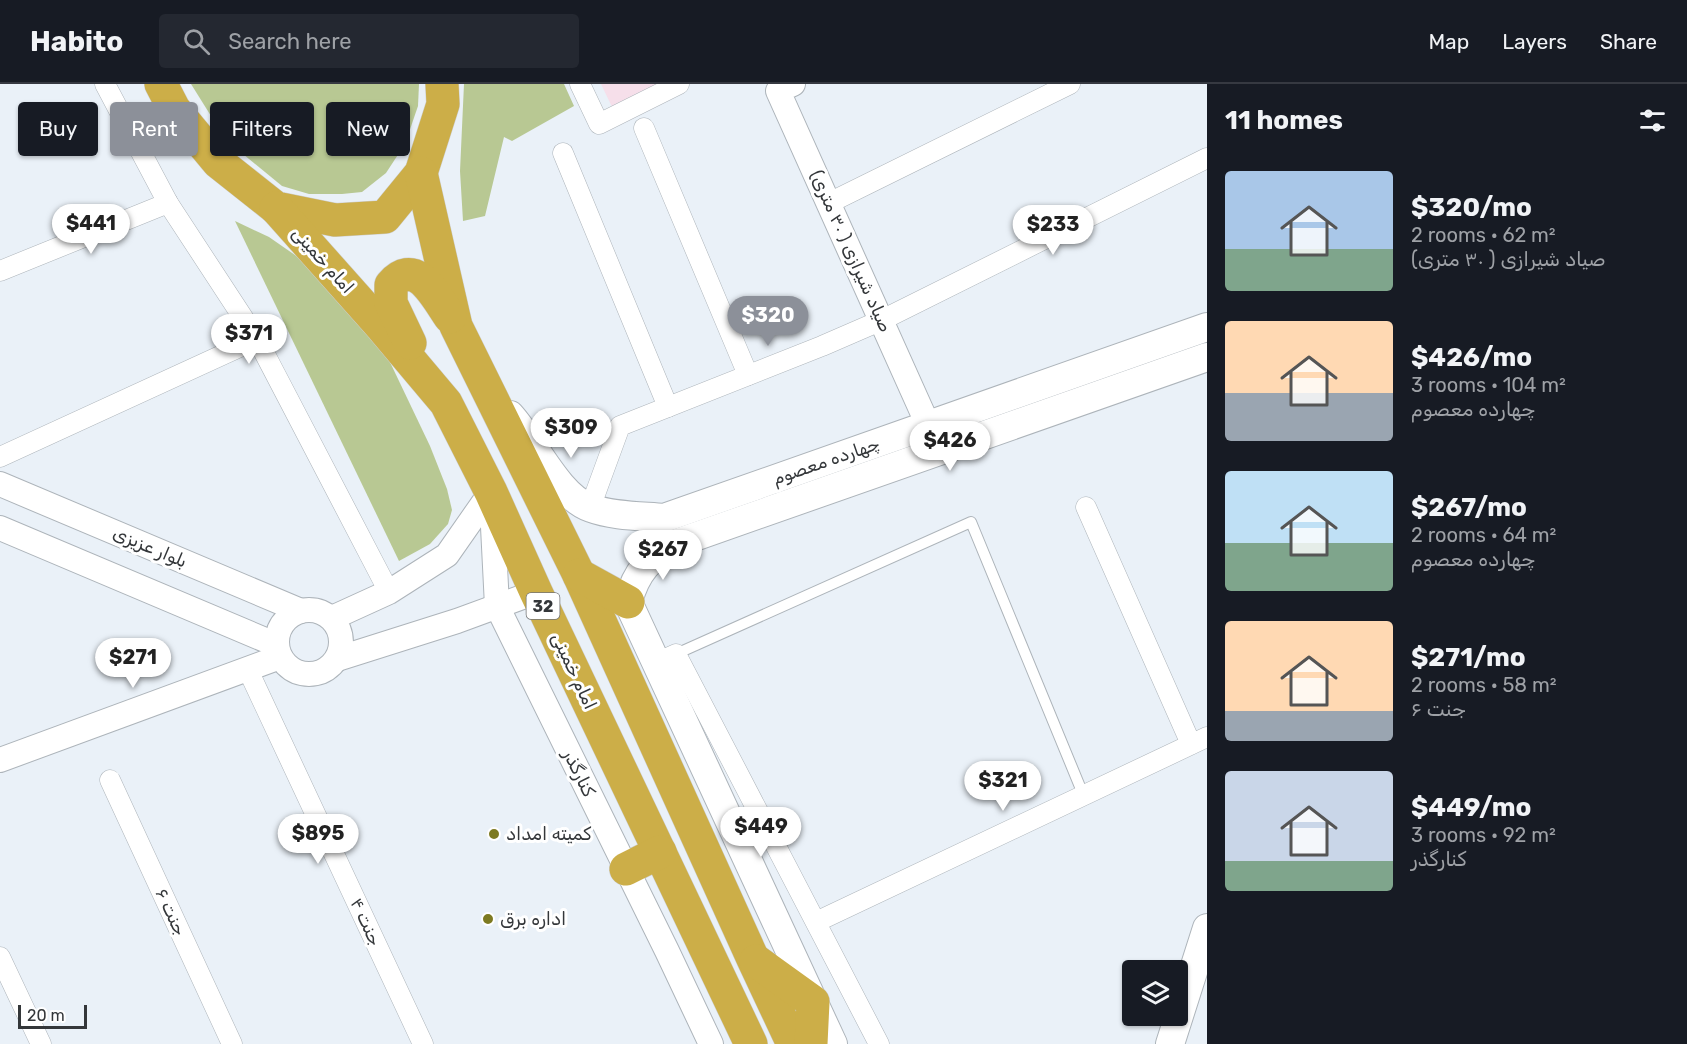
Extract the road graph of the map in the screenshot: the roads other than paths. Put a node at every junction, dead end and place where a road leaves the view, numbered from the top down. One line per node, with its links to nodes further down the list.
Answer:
1 (105, 84): 12 (street)
2 (161, 84): 14 (highway, 32)
3 (442, 84): 11 (highway, 32)
4 (580, 84): 5 (street)
5 (679, 84)
6 (1070, 84): 13 (street)
7 (782, 86): 13 (street, صیاد شیرازی ( ۳۰ متری))
8 (644, 128): 21 (street)
9 (563, 153): 24 (street)
10 (1207, 158): 16 (street)
11 (422, 173): 14 (highway, 32); 17 (highway, 32)
12 (168, 203): 15 (street); 19 (street)
13 (829, 203): 16 (street, صیاد شیرازی ( ۳۰ متری))
14 (276, 208): 23 (highway, امام خمینی / 32)
15 (0, 272)
16 (882, 320): 21 (street); 25 (street, صیاد شیرازی ( ۳۰ متری))
17 (456, 326): 22 (highway, 32); 23 (highway)
18 (1207, 327): 25 (main road, چهارده معصوم)
19 (257, 339): 26 (street); 35 (street)
20 (1207, 357): 33 (main road, چهارده معصوم)
21 (748, 375): 24 (street)
22 (488, 390): 30 (main road, چهارده معصوم); 34 (highway, 32)
23 (446, 403): 28 (highway, امام خمینی / 32)
24 (668, 407): 30 (street)
25 (928, 425): 31 (main road, چهارده معصوم)
26 (0, 458)
27 (1, 482): 39 (street, بلوار عزیزی)
28 (491, 492): 35 (street); 36 (highway, امام خمینی / 32); 38 (street, کنارگذر)
29 (1086, 507): 45 (street)
30 (590, 508): 31 (main road, چهارده معصوم)
31 (664, 518): 33 (main road)
32 (0, 528): 41 (street)
33 (677, 543): 37 (main road, چهارده معصوم)
34 (579, 575): 37 (highway); 54 (highway, 32)
35 (389, 592): 40 (street)
36 (536, 592): 38 (street); 49 (highway, امام خمینی / 32)
37 (628, 602): 43 (main road)
38 (497, 606): 42 (street); 50 (street, کنارگذر)
39 (301, 610): 40 (street); 41 (street)
40 (332, 618): 42 (street)
41 (279, 651): 42 (street); 44 (street)
42 (337, 659)
43 (666, 659): 48 (lane); 51 (street); 55 (main road)
44 (248, 670): 46 (street); 58 (street, جنت ۴)
45 (1199, 740): 48 (street)
46 (0, 760)
47 (110, 780): 57 (street, جنت ۶)
48 (1083, 794): 51 (street)
49 (660, 852): 50 (highway); 60 (highway, امام خمینی / 32)
50 (626, 869): 59 (street, کنارگذر)
51 (816, 922): 64 (street)
52 (1207, 929): 65 (main road)
53 (0, 957): 56 (street)
54 (753, 959): 55 (highway); 61 (highway, 32)
55 (813, 1002): 62 (highway); 63 (main road)
56 (41, 1044)
57 (232, 1044)
58 (423, 1044)
59 (711, 1044)
60 (751, 1044)
61 (793, 1044)
62 (811, 1044)
63 (833, 1044)
64 (879, 1044)
65 (1170, 1044)

